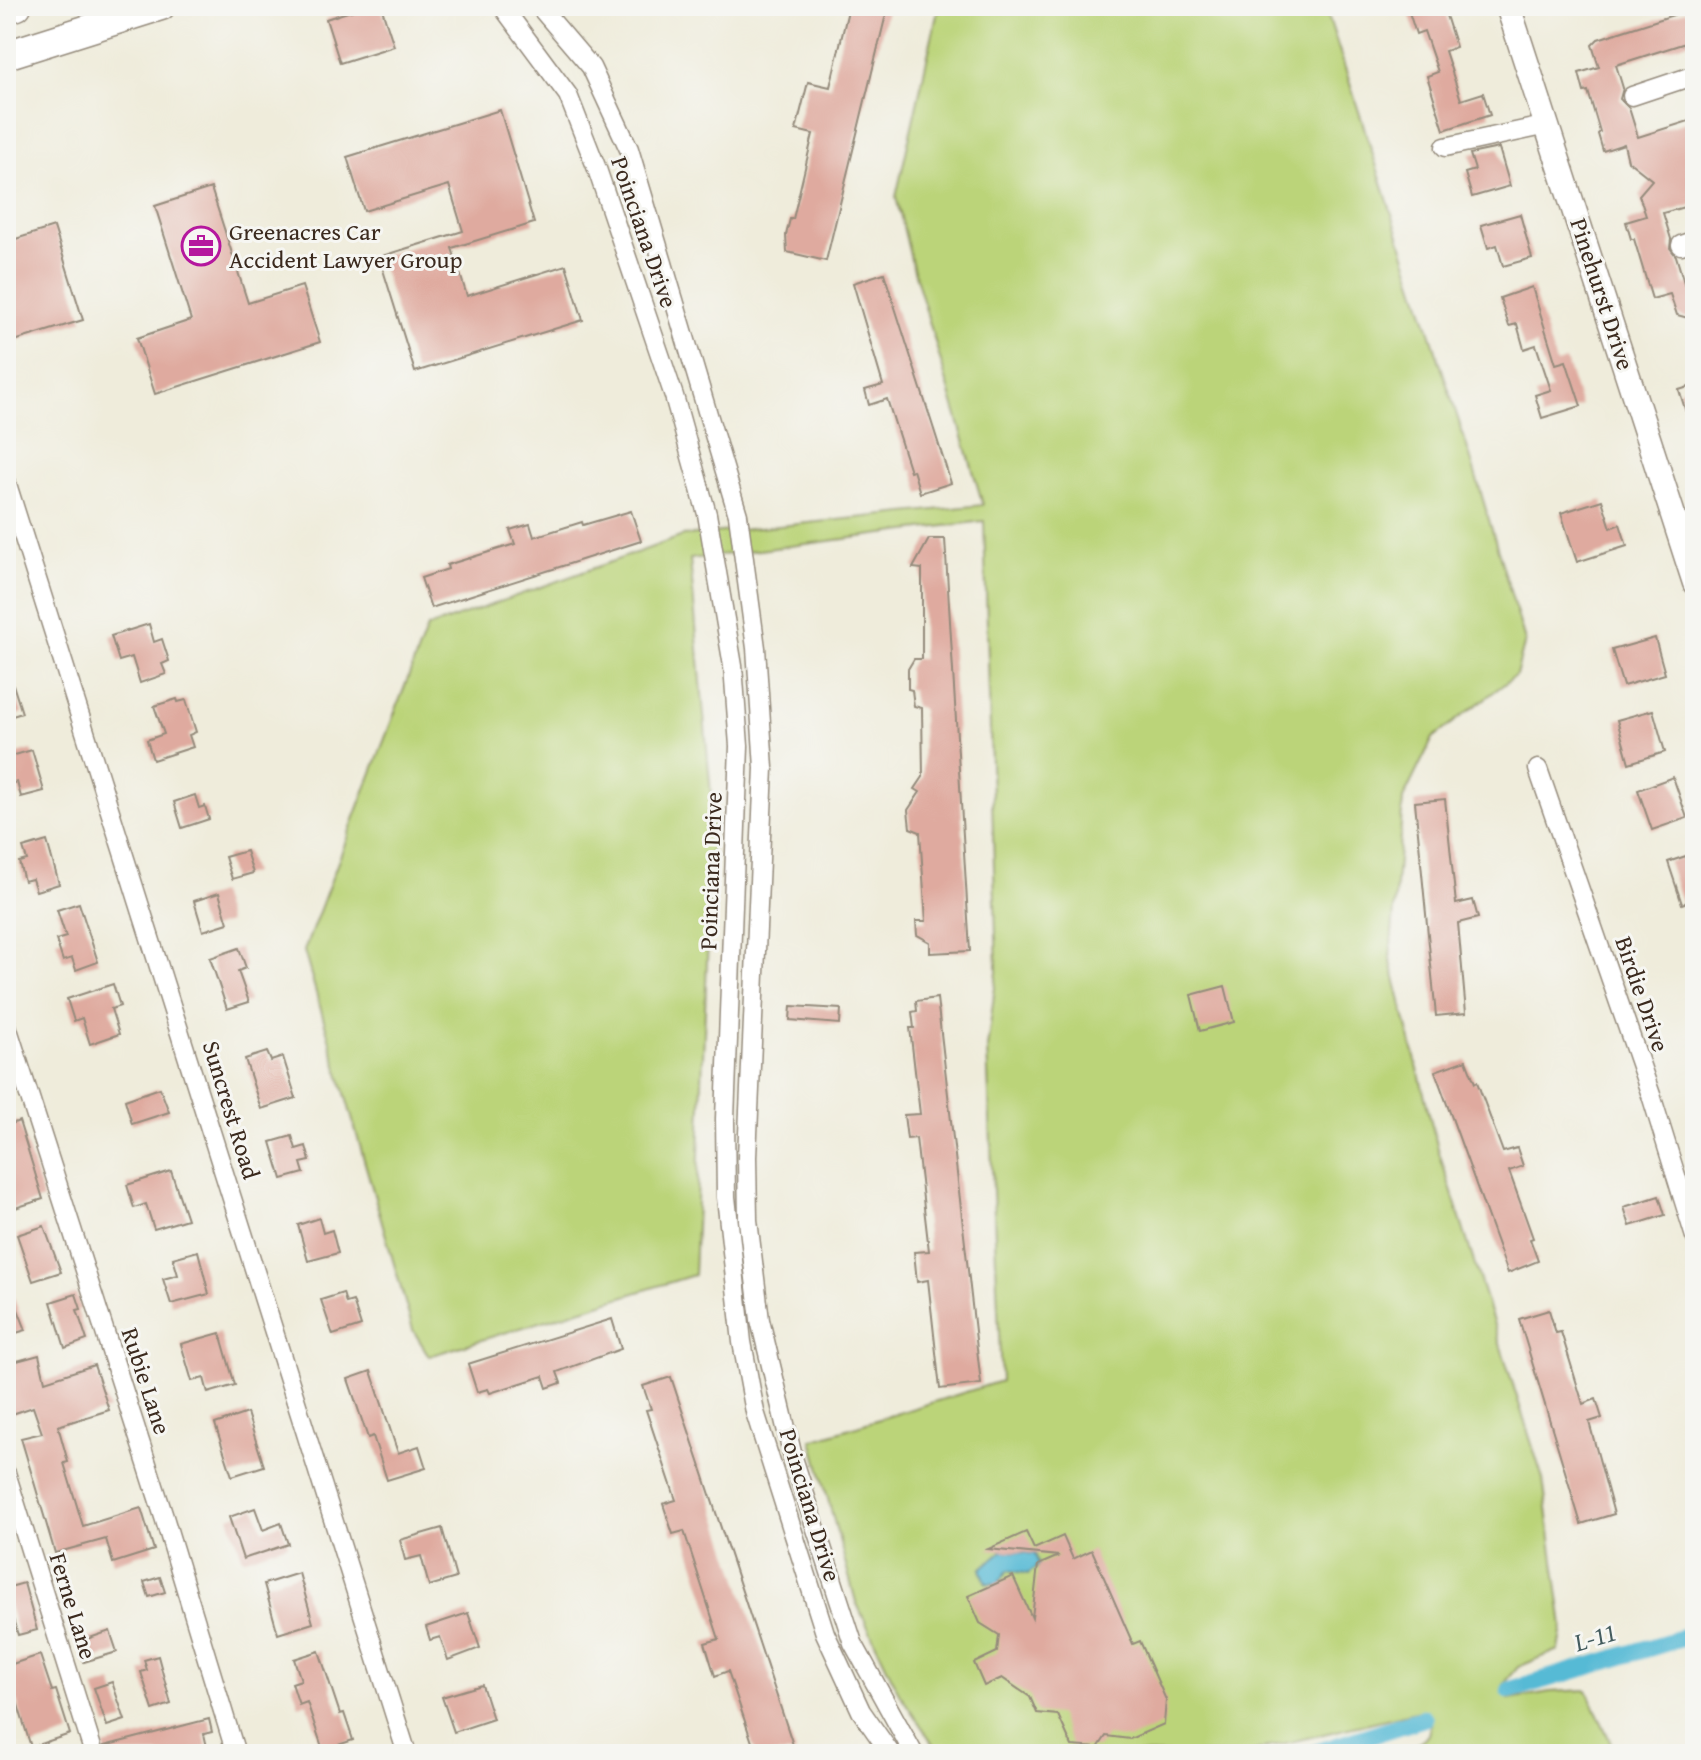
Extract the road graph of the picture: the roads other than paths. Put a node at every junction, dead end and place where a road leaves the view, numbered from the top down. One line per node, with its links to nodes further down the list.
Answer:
1 (17, 6): 6 (main road)
2 (161, 6): 7 (main road)
3 (502, 6): 21 (street, Poinciana Drive)
4 (539, 6): 22 (street, Poinciana Drive)
5 (1508, 6): 10 (street, Pinehurst Drive)
6 (6, 10)
7 (6, 55)
8 (1695, 75): 9 (street)
9 (1632, 96)
10 (1548, 125): 11 (street); 13 (street, Pinehurst Drive)
11 (1445, 147)
12 (6, 481): 20 (street, Suncrest Road)
13 (1693, 567)
14 (1538, 769): 16 (street, Birdie Drive)
15 (6, 1023): 19 (street, Rubie Lane)
16 (1695, 1237)
17 (6, 1473): 18 (street, Ferne Lane)
18 (94, 1754)
19 (236, 1754)
20 (407, 1754)
21 (891, 1754)
22 (914, 1754)

